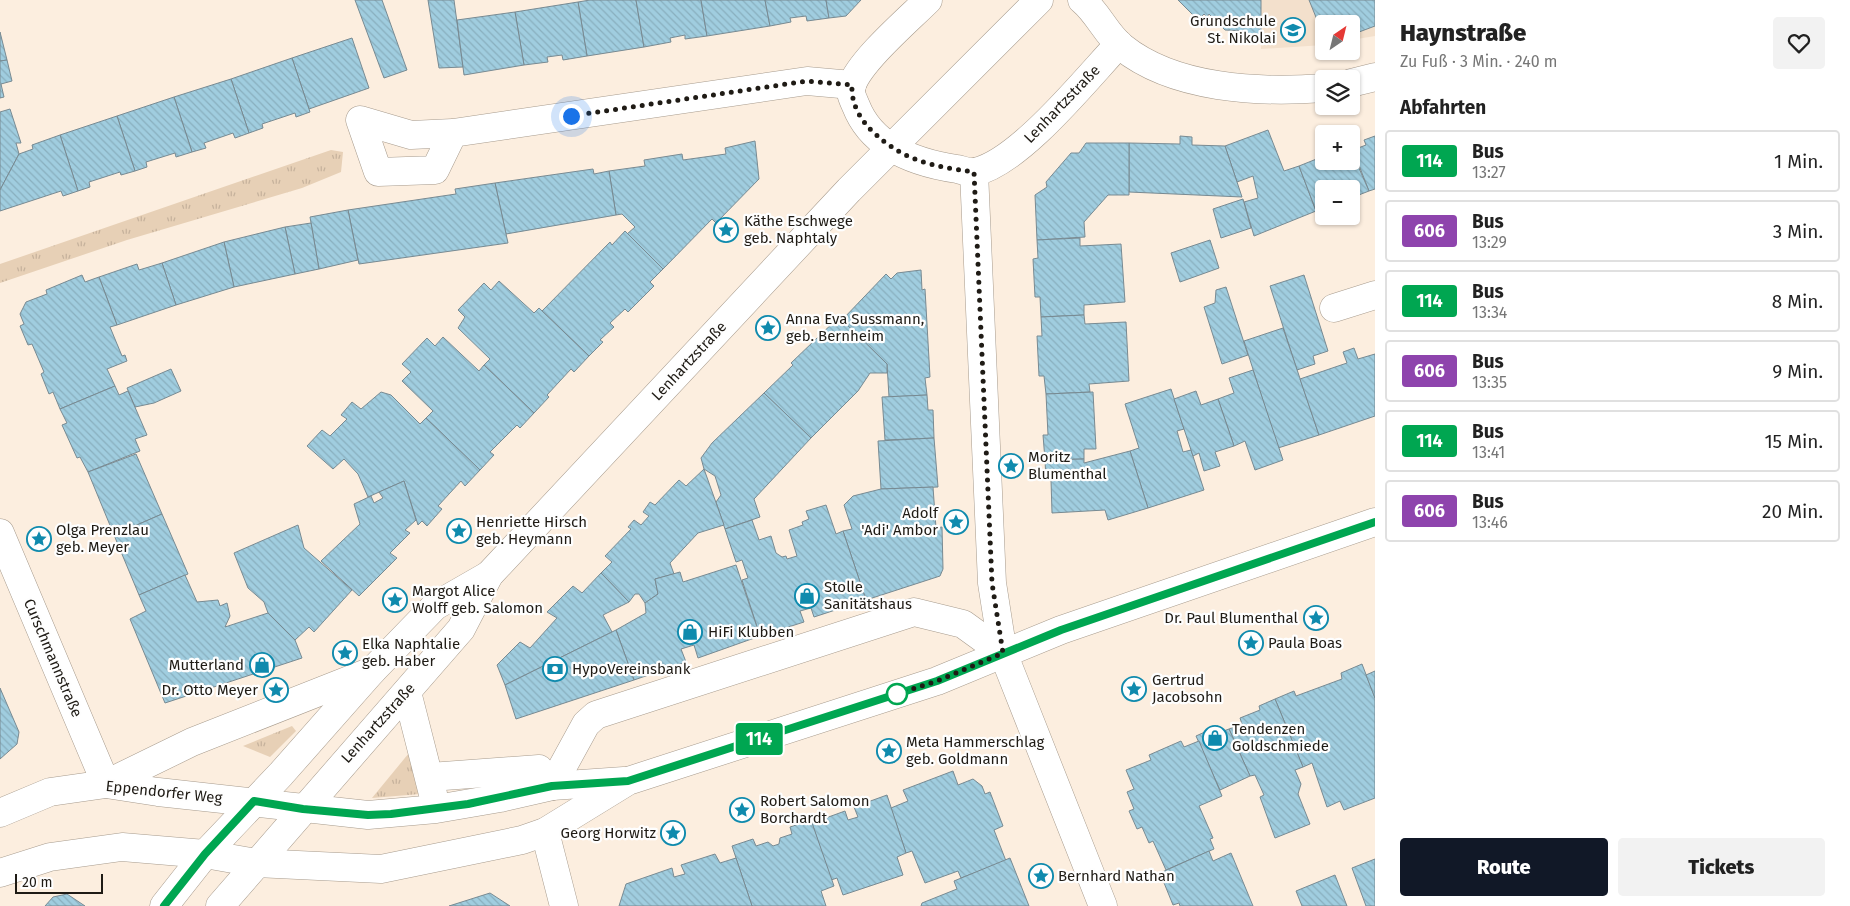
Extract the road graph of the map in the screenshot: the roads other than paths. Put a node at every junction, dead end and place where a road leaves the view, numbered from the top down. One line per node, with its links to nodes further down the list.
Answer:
1 (928, 0): 7 (street)
2 (1039, 0): 10 (street, Lenhartzstraße)
3 (1082, 0): 4 (street)
4 (1119, 44): 8 (street); 11 (street, Lenhartzstraße)
5 (1375, 77): 6 (street)
6 (1360, 81)
7 (852, 85): 9 (street); 10 (street)
8 (1315, 88)
9 (453, 133)
10 (890, 148): 11 (street); 16 (street, Lenhartzstraße)
11 (974, 172): 17 (street)
12 (1375, 295): 13 (street)
13 (1334, 308)
14 (1375, 522): 17 (street)
15 (0, 533): 22 (street, Curschmannstraße)
16 (489, 575): 18 (street, Lenhartzstraße); 19 (street, Lenhartzstraße)
17 (1003, 653): 21 (street); 23 (street); 35 (street)
18 (372, 671): 22 (street); 24 (street, Lenhartzstraße)
19 (407, 692): 20 (street); 25 (street, Lenhartzstraße)
20 (430, 777): 23 (street); 26 (street)
21 (628, 781): 23 (street, Eppendorfer Weg); 28 (street)
22 (106, 784): 24 (street, Eppendorfer Weg); 27 (street, Eppendorfer Weg)
23 (552, 786): 26 (street, Eppendorfer Weg)
24 (254, 801): 25 (street, Eppendorfer Weg); 29 (street, Lenhartzstraße)
25 (303, 809): 26 (street, Eppendorfer Weg); 30 (street, Lenhartzstraße)
26 (436, 809)
27 (0, 813)
28 (545, 832): 30 (street); 34 (street)
29 (205, 854): 30 (street); 31 (street); 32 (street, Lenhartzstraße)
30 (256, 864): 33 (street, Lenhartzstraße)
31 (0, 873)
32 (164, 906)
33 (220, 906)
34 (564, 906)
35 (1103, 906)

